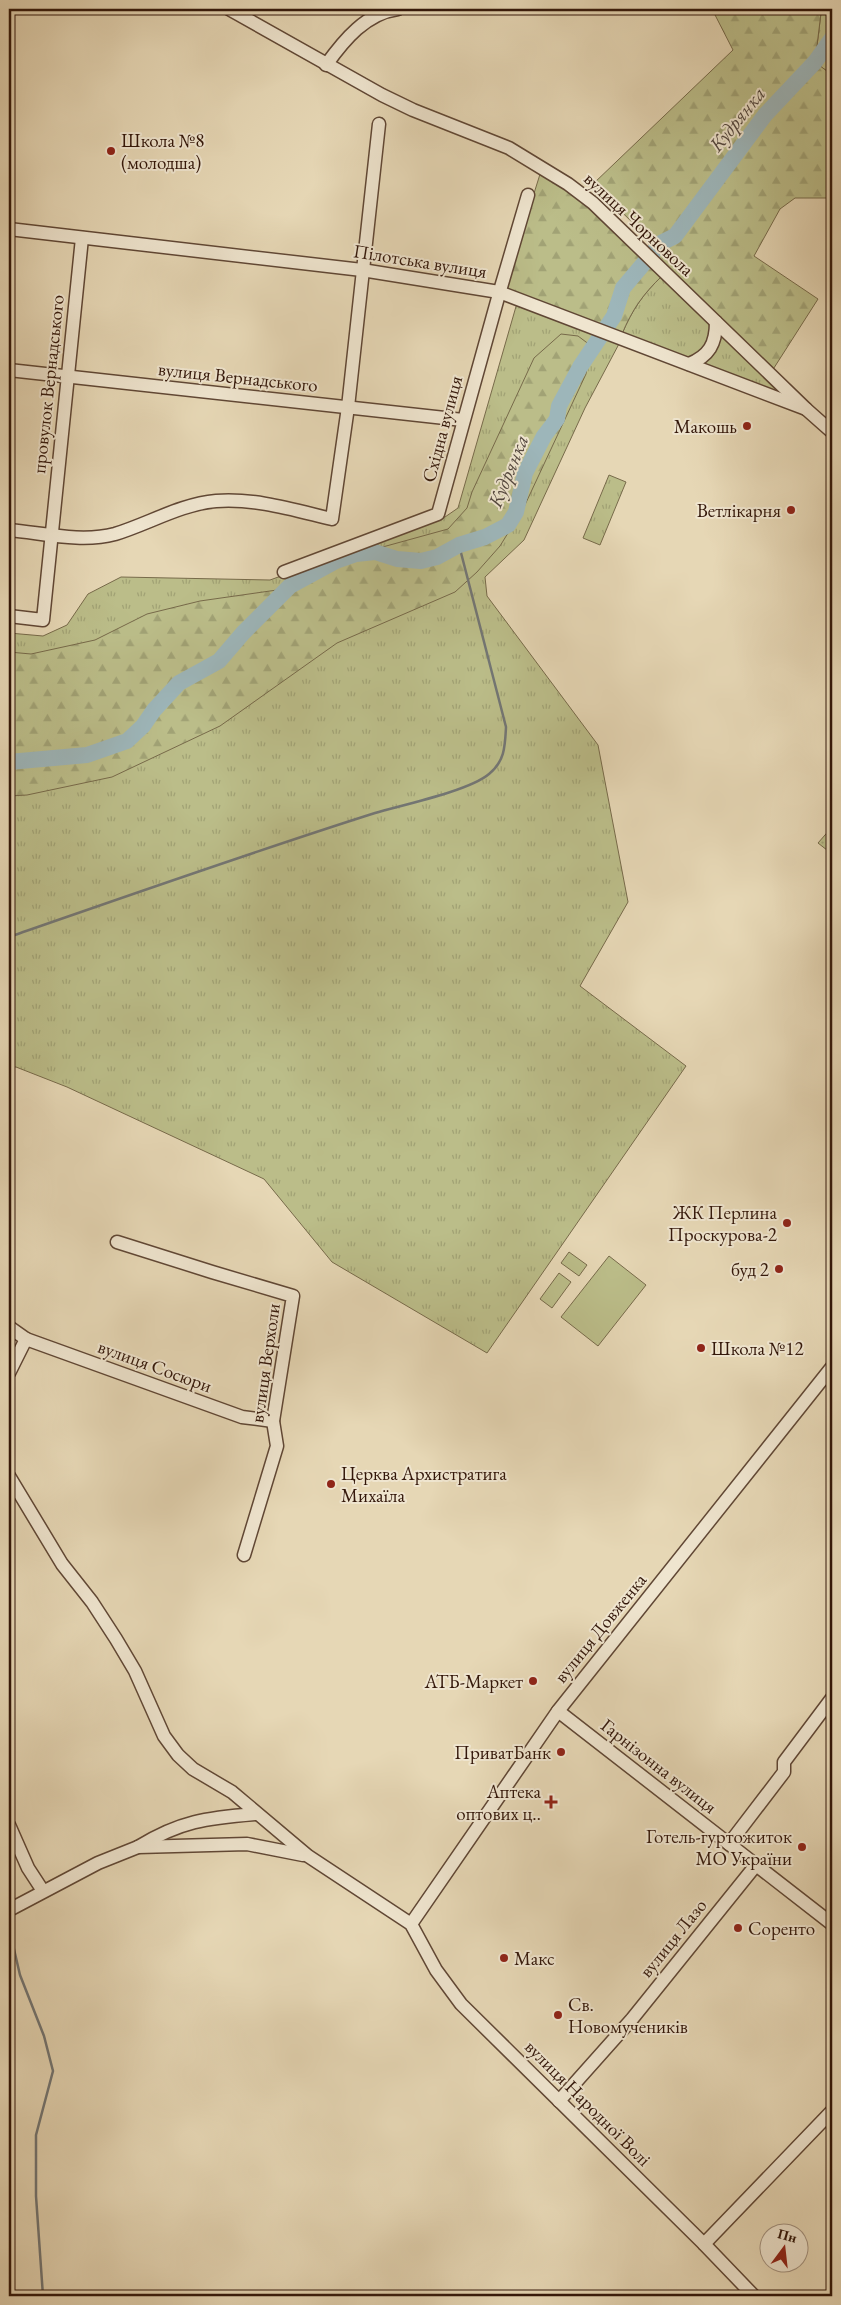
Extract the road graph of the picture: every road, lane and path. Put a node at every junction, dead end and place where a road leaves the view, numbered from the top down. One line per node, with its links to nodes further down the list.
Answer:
1 (229, 9): 3 (street, вулиця Чорновола)
2 (398, 9): 3 (street)
3 (326, 65): 10 (street, вулиця Чорновола)
4 (379, 124): 8 (street)
5 (528, 195): 9 (street, Східна вулиця)
6 (9, 228): 7 (street, Пілотська вулиця)
7 (82, 238): 8 (street, Пілотська вулиця); 13 (street, провулок Вернадського)
8 (362, 270): 9 (street, Пілотська вулиця); 14 (street)
9 (499, 292): 11 (street, Пілотська вулиця); 16 (street, Східна вулиця)
10 (716, 322): 11 (street); 15 (street, вулиця Чорновола)
11 (689, 364): 15 (street, Пілотська вулиця)
12 (9, 370): 13 (street, вулиця Вернадського)
13 (67, 378): 14 (street, вулиця Вернадського); 19 (street, провулок Вернадського)
14 (348, 407): 16 (street, вулиця Вернадського); 19 (street)
15 (806, 409): 17 (street, вулиця Чорновола)
16 (464, 420): 20 (street, Східна вулиця)
17 (832, 432)
18 (9, 530): 19 (street)
19 (52, 534): 21 (street, провулок Вернадського)
20 (284, 572)
21 (9, 616)
22 (117, 1242): 27 (street, вулиця Верхоли)
23 (9, 1328): 24 (street, вулиця Сосюри)
24 (26, 1339): 26 (street); 27 (street, вулиця Сосюри)
25 (832, 1367): 31 (street, вулиця Довженка)
26 (9, 1373)
27 (273, 1421): 29 (street, вулиця Верхоли)
28 (9, 1476): 32 (street)
29 (244, 1554)
30 (832, 1698): 34 (street)
31 (558, 1711): 34 (street, Гарнізонна вулиця); 40 (street, вулиця Довженка)
32 (255, 1814): 35 (street); 36 (street)
33 (9, 1825): 38 (street)
34 (729, 1844): 37 (street, Гарнізонна вулиця)
35 (138, 1847): 36 (street); 38 (street)
36 (308, 1856): 40 (street)
37 (756, 1865): 41 (street, Гарнізонна вулиця); 42 (street, вулиця Лазо)
38 (43, 1891): 39 (street)
39 (9, 1910)
40 (411, 1924): 42 (street, вулиця Народної Волі)
41 (832, 1924)
42 (559, 2101): 44 (street, вулиця Народної Волі)
43 (832, 2111): 44 (street)
44 (704, 2244): 45 (street, вулиця Народної Волі)
45 (754, 2296)

